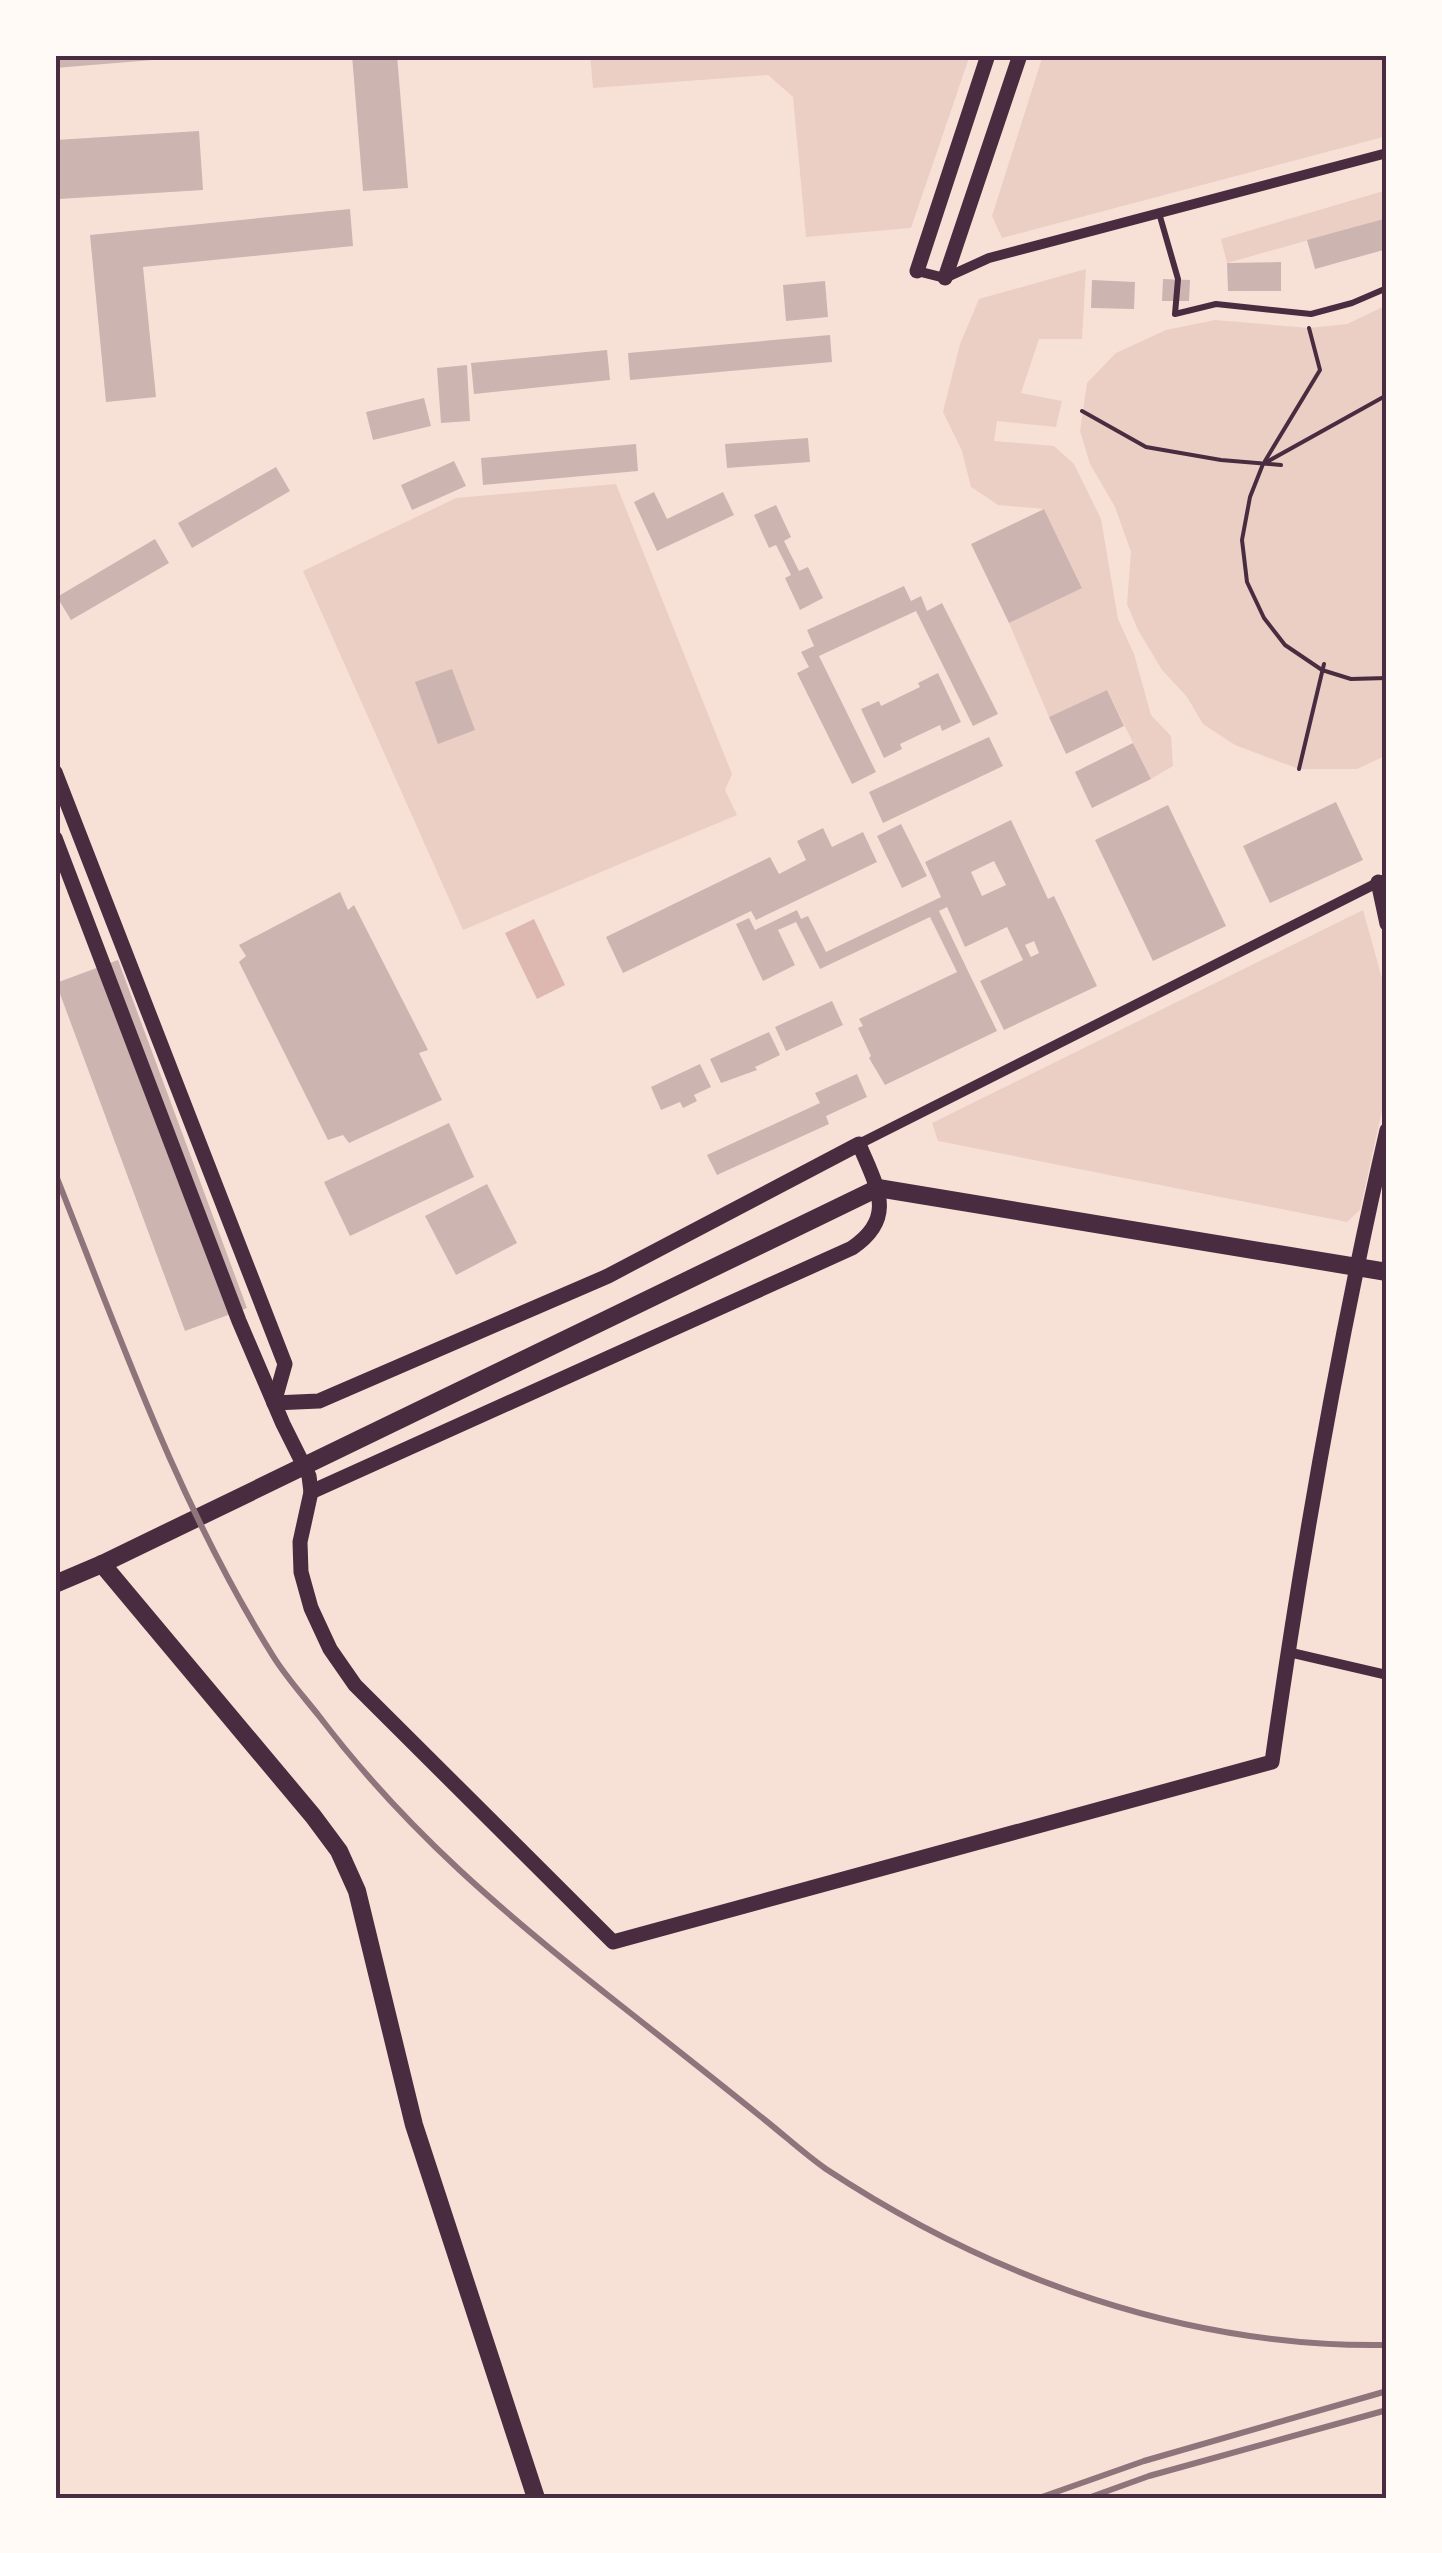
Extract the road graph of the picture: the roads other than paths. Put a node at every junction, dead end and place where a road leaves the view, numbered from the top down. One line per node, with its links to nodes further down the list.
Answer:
1 (988, 55): 5 (street)
2 (1020, 55): 6 (street)
3 (1387, 153): 4 (street)
4 (1159, 213): 6 (street); 7 (lane)
5 (917, 271): 6 (street)
6 (945, 278)
7 (1387, 288)
8 (55, 772): 17 (street)
9 (55, 838): 17 (street)
10 (1383, 880): 11 (street); 13 (street)
11 (1387, 924)
12 (1387, 1130): 15 (street)
13 (859, 1144): 14 (street); 17 (street)
14 (878, 1188): 15 (main road); 18 (street); 19 (main road)
15 (1356, 1265): 16 (main road); 21 (street)
16 (1387, 1272)
17 (274, 1404): 18 (street)
18 (310, 1484): 21 (street)
19 (102, 1564): 20 (main road); 23 (main road)
20 (55, 1584)
21 (1288, 1652): 22 (street)
22 (1387, 1675)
23 (536, 2498)

